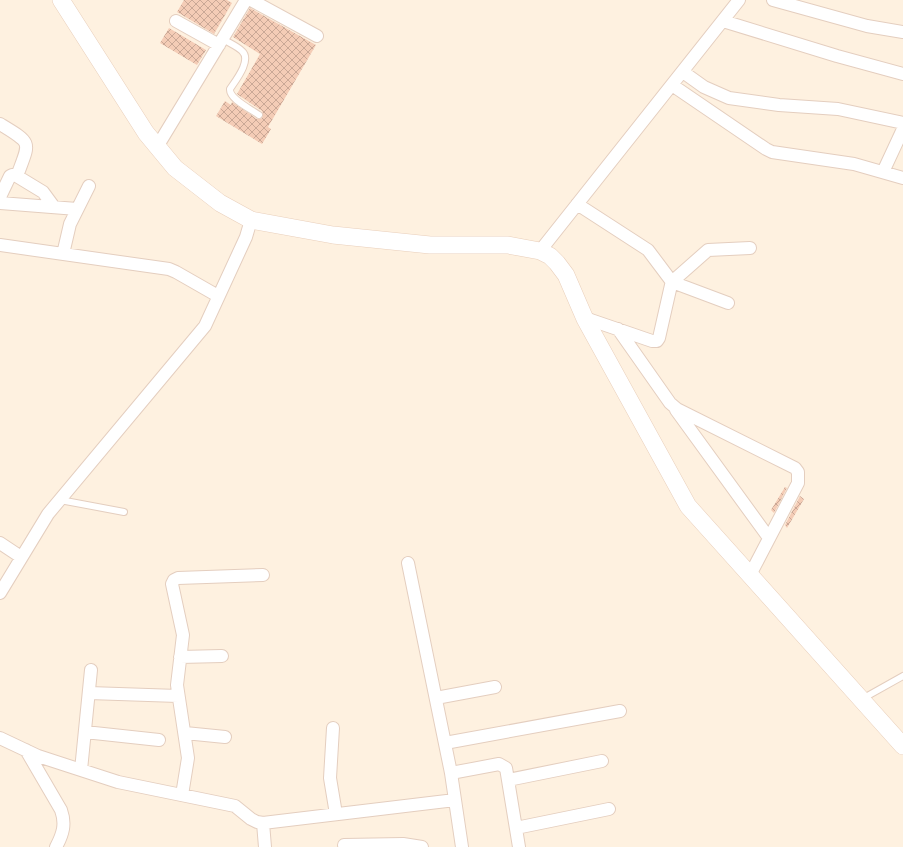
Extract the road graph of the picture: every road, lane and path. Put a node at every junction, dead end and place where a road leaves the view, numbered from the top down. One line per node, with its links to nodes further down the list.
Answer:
1 (62, 0): 18 (main road)
2 (246, 0): 10 (street)
3 (252, 0): 9 (street)
4 (739, 0): 7 (street)
5 (773, 0): 8 (street)
6 (176, 21): 10 (street)
7 (723, 21): 11 (street); 12 (street)
8 (903, 32)
9 (317, 36)
10 (221, 42): 14 (lane); 18 (street)
11 (682, 72): 13 (street); 15 (street)
12 (903, 74)
13 (672, 85): 19 (street); 25 (street)
14 (259, 115)
15 (903, 123)
16 (0, 124): 20 (street)
17 (903, 129): 19 (street)
18 (157, 147): 28 (main road)
19 (883, 172): 21 (street)
20 (17, 176): 23 (street); 26 (street)
21 (903, 178)
22 (90, 186): 27 (street)
23 (0, 197)
24 (0, 203): 26 (street)
25 (577, 204): 31 (street); 33 (street)
26 (54, 207): 27 (street)
27 (77, 209): 32 (street)
28 (251, 220): 31 (main road); 34 (street)
29 (0, 246): 32 (street)
30 (750, 248): 33 (street)
31 (540, 251): 36 (main road)
32 (63, 254): 34 (street)
33 (672, 282): 35 (street); 37 (street)
34 (218, 296): 39 (street)
35 (728, 303)
36 (585, 318): 37 (street); 46 (main road)
37 (618, 329): 38 (street)
38 (672, 405): 41 (street); 41 (street)
39 (60, 500): 40 (lane); 43 (street)
40 (124, 512)
41 (769, 538): 46 (street)
42 (0, 543): 43 (street)
43 (22, 557): 47 (street)
44 (408, 563): 55 (street)
45 (263, 574): 49 (street)
46 (750, 575): 56 (main road)
47 (0, 593)
48 (222, 656): 49 (street)
49 (180, 657): 54 (street)
50 (91, 670): 53 (street)
51 (903, 676): 56 (lane)
52 (495, 687): 55 (street)
53 (89, 693): 54 (street); 59 (street)
54 (178, 696): 60 (street)
55 (436, 698): 64 (street)
56 (862, 699): 65 (main road)
57 (620, 711): 64 (street)
58 (333, 728): 74 (street)
59 (85, 732): 63 (street); 68 (street)
60 (185, 733): 61 (street); 71 (street)
61 (225, 737)
62 (0, 738): 66 (street)
63 (159, 740)
64 (445, 743): 69 (street)
65 (903, 746)
66 (26, 750): 68 (street); 78 (street)
67 (602, 761): 70 (street)
68 (81, 770): 71 (street)
69 (451, 773): 70 (street); 72 (street)
70 (508, 780): 76 (street)
71 (182, 795): 75 (street)
72 (455, 800): 74 (street); 81 (street)
73 (609, 809): 76 (street)
74 (336, 814): 75 (street)
75 (263, 823): 79 (street)
76 (516, 828): 82 (street)
77 (344, 845): 80 (street)
78 (56, 847)
79 (265, 847)
80 (422, 847)
81 (462, 847)
82 (519, 847)

